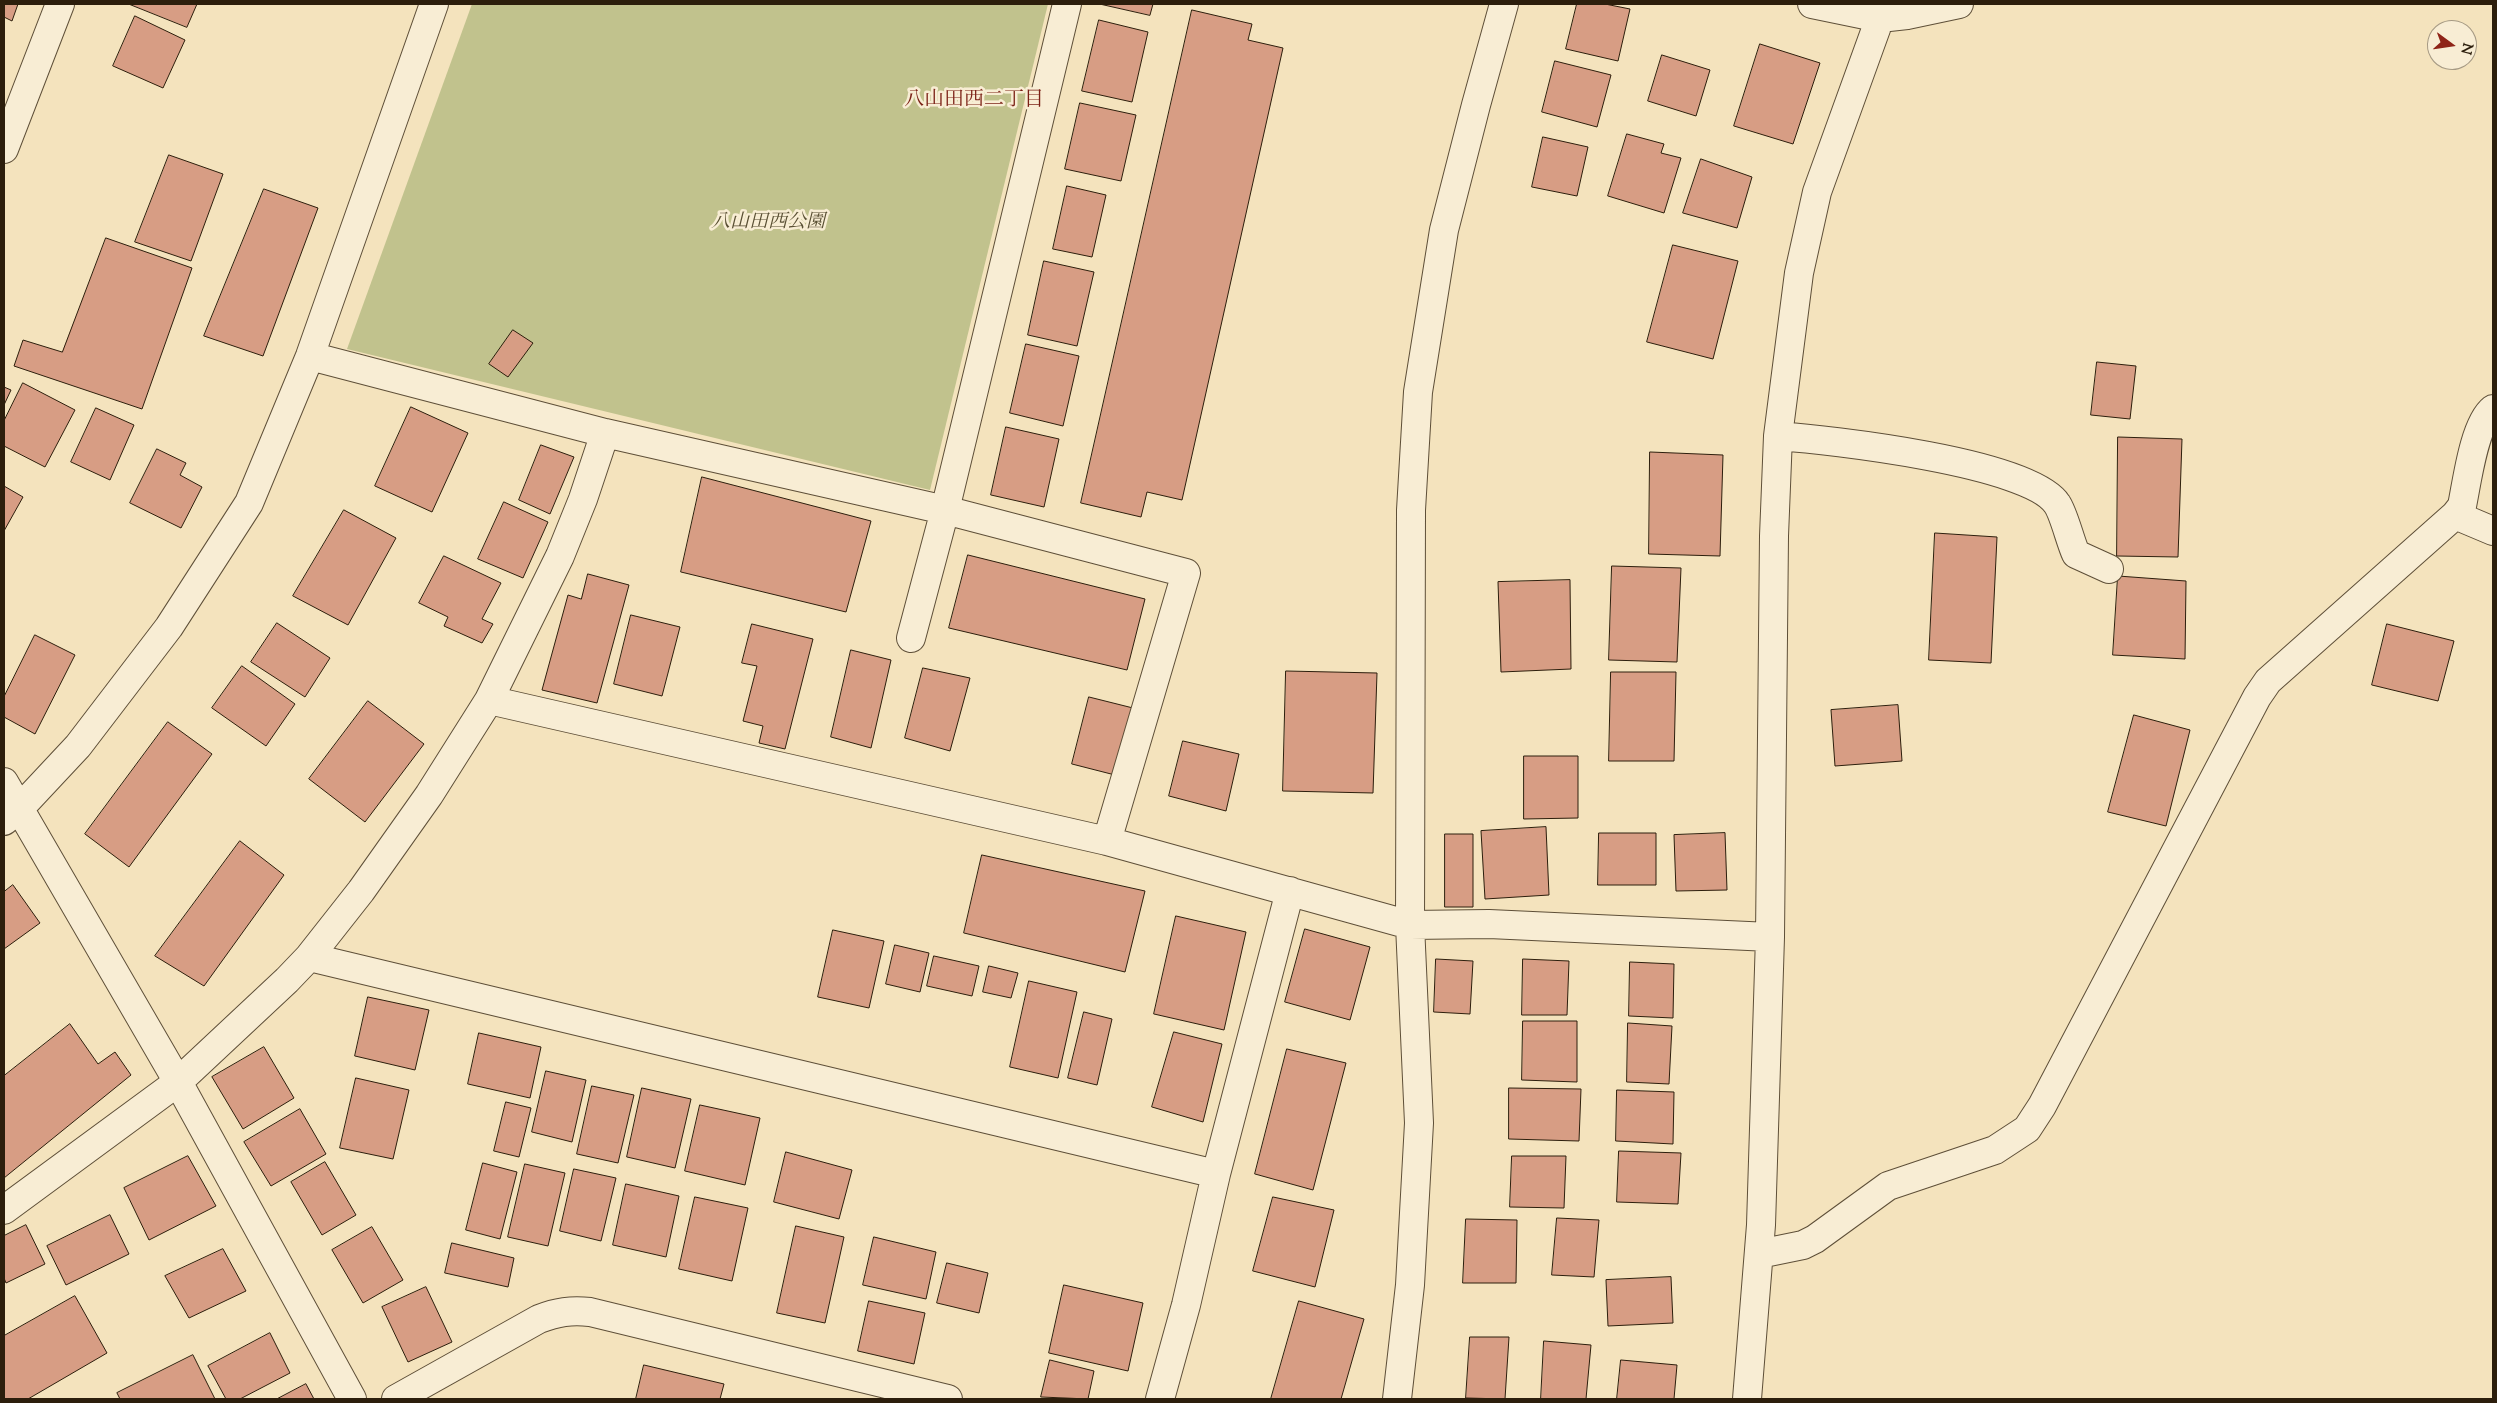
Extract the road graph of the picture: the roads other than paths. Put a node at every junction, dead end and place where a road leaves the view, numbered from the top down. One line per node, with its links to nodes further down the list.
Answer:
1 (60, 4): 8 (street)
2 (434, 4): 9 (street)
3 (1067, 4): 13 (street)
4 (1504, 4): 23 (street)
5 (1812, 4): 7 (street)
6 (1959, 4): 7 (street)
7 (1882, 11): 12 (street)
8 (4, 149)
9 (310, 356): 11 (street); 20 (street)
10 (2493, 409): 14 (street)
11 (605, 433): 13 (street); 18 (street)
12 (1778, 436): 16 (street); 24 (street)
13 (945, 510): 17 (street); 21 (street)
14 (2455, 515): 15 (street); 29 (street)
15 (2493, 530)
16 (2109, 569)
17 (911, 638)
18 (489, 700): 21 (street); 25 (street)
19 (4, 782): 20 (street)
20 (12, 815): 26 (street)
21 (1107, 841): 22 (street)
22 (1290, 891): 23 (street); 27 (street)
23 (1410, 925): 24 (street); 34 (street)
24 (1770, 937): 29 (street)
25 (309, 957): 26 (street); 27 (street)
26 (178, 1082): 28 (street); 30 (street)
27 (1216, 1174): 33 (street)
28 (4, 1210)
29 (1759, 1254): 35 (street)
30 (352, 1399)
31 (396, 1399): 32 (street)
32 (948, 1399)
33 (1160, 1399)
34 (1397, 1399)
35 (1747, 1399)

